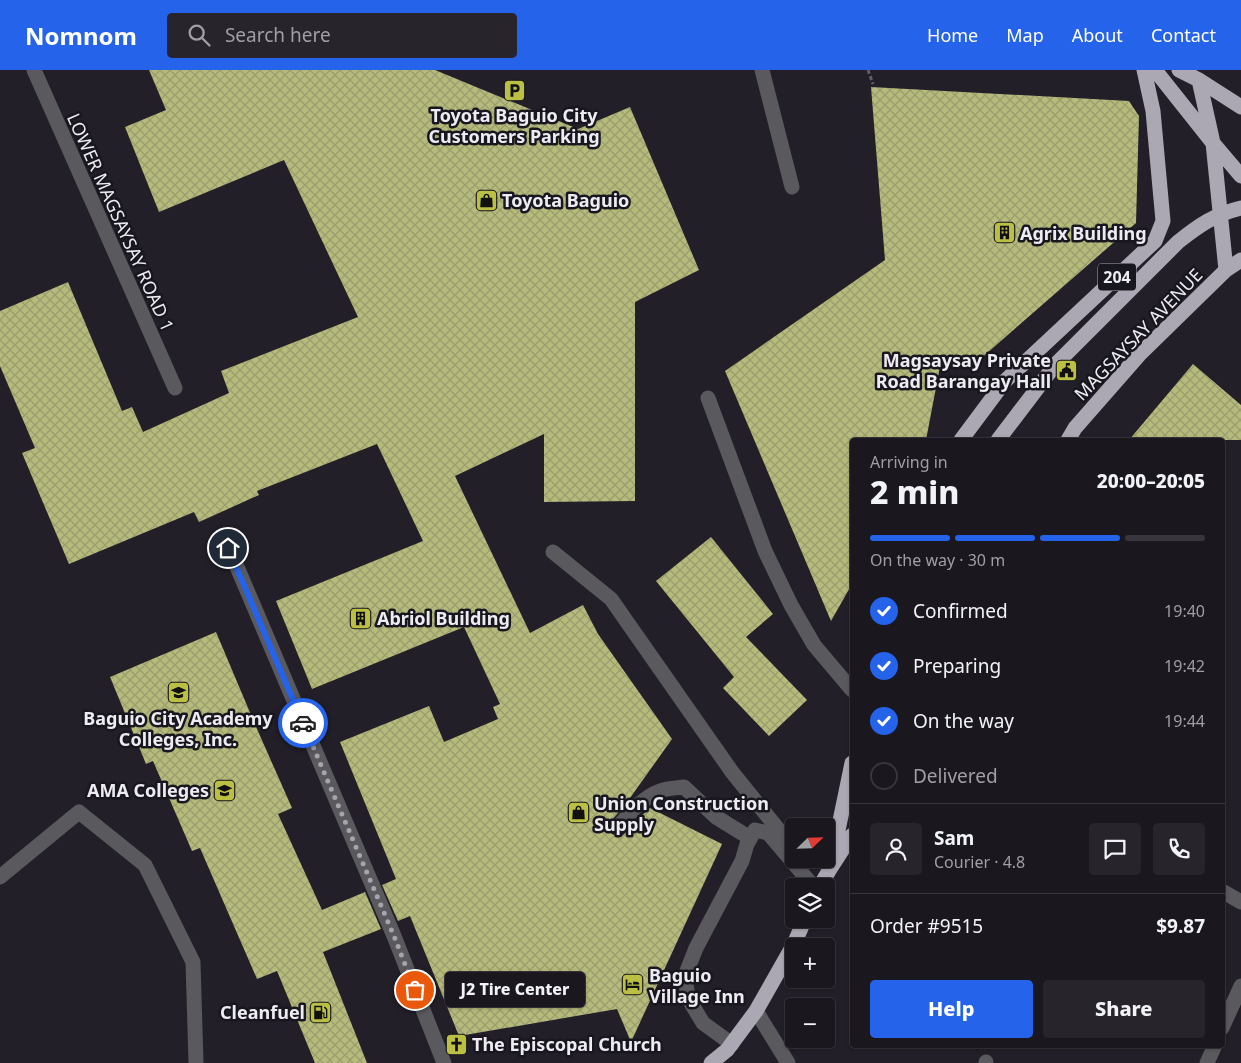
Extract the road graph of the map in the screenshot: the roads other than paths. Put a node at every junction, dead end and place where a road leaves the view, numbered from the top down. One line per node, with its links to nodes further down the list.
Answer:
1 (34, 70): 14 (street, LOWER MAGSAYSAY ROAD 1)
2 (762, 70): 10 (street)
3 (1144, 70): 16 (highway, 204)
4 (1155, 70): 8 (highway)
5 (1179, 70): 6 (highway)
6 (1199, 80): 7 (highway); 8 (highway)
7 (1241, 107)
8 (1213, 143): 9 (highway); 13 (highway)
9 (1241, 176)
10 (792, 187)
11 (1241, 208): 17 (highway, MAGSAYSAY AVENUE / 204)
12 (1241, 260): 13 (highway, MAGSAYSAY AVENUE)
13 (1226, 270): 18 (highway, MAGSAYSAY AVENUE)
14 (174, 388)
15 (708, 398): 21 (street)
16 (962, 438)
17 (1000, 438)
18 (1069, 438)
19 (228, 548): 41 (street)
20 (553, 552): 26 (street)
21 (850, 688)
22 (850, 773): 28 (highway)
23 (850, 812): 28 (highway)
24 (618, 827): 25 (street)
25 (750, 838): 30 (street); 38 (street)
26 (785, 838)
27 (850, 838): 28 (highway)
28 (830, 869): 31 (highway)
29 (0, 877): 40 (street)
30 (811, 878)
31 (823, 878)
32 (1225, 893): 33 (street)
33 (1241, 902)
34 (802, 928): 36 (highway)
35 (1241, 986): 37 (street)
36 (756, 1011): 38 (highway); 43 (street)
37 (1225, 1021)
38 (732, 1044): 42 (highway)
39 (1214, 1048): 44 (street)
40 (196, 1063)
41 (444, 1063)
42 (711, 1063)
43 (788, 1063)
44 (1207, 1063)

